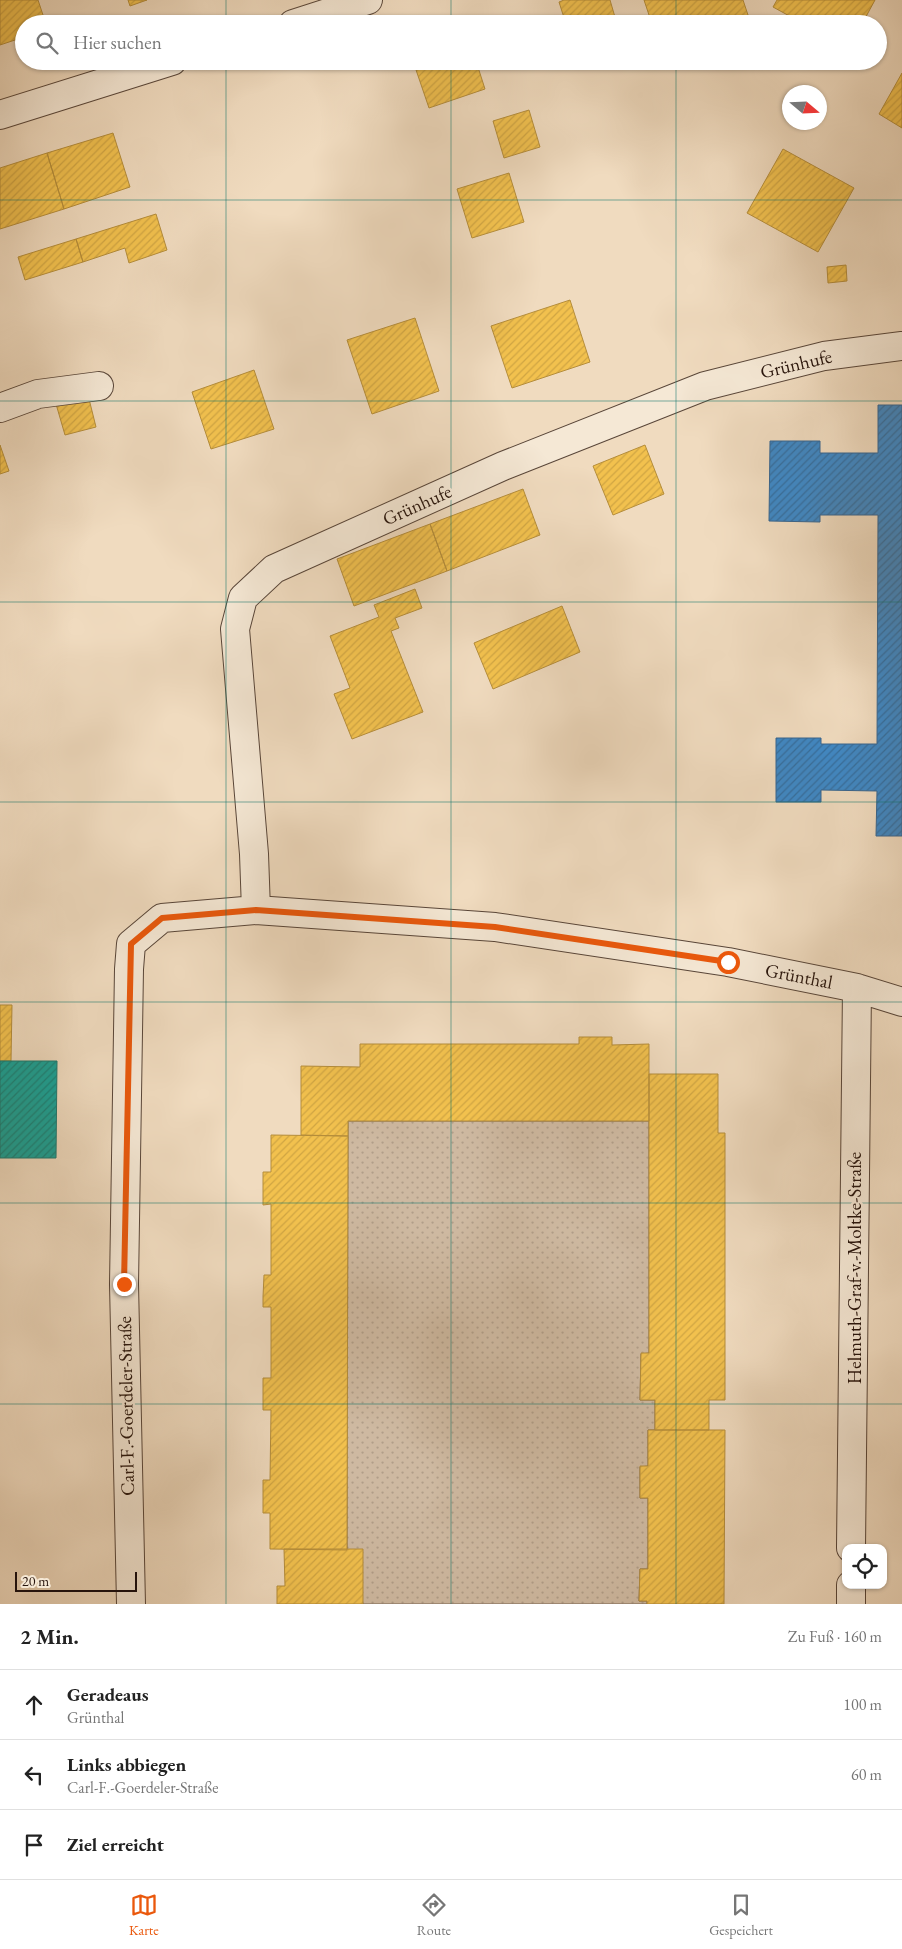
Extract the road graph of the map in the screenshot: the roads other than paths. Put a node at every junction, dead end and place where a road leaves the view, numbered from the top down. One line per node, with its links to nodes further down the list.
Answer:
1 (368, 0): 2 (street)
2 (320, 15)
3 (143, 70): 4 (street)
4 (0, 115)
5 (902, 346): 8 (street, Grünhufe)
6 (99, 386): 7 (street)
7 (0, 408)
8 (256, 910): 9 (street, Grünthal); 10 (street, Grünthal)
9 (129, 969): 14 (street, Carl-F.-Goerdeler-Straße)
10 (857, 988): 11 (street, Grünthal); 12 (street, Helmuth-Graf-v.-Moltke-Straße)
11 (902, 1002)
12 (851, 1544)
13 (851, 1589): 15 (street)
14 (131, 1604)
15 (851, 1604)

